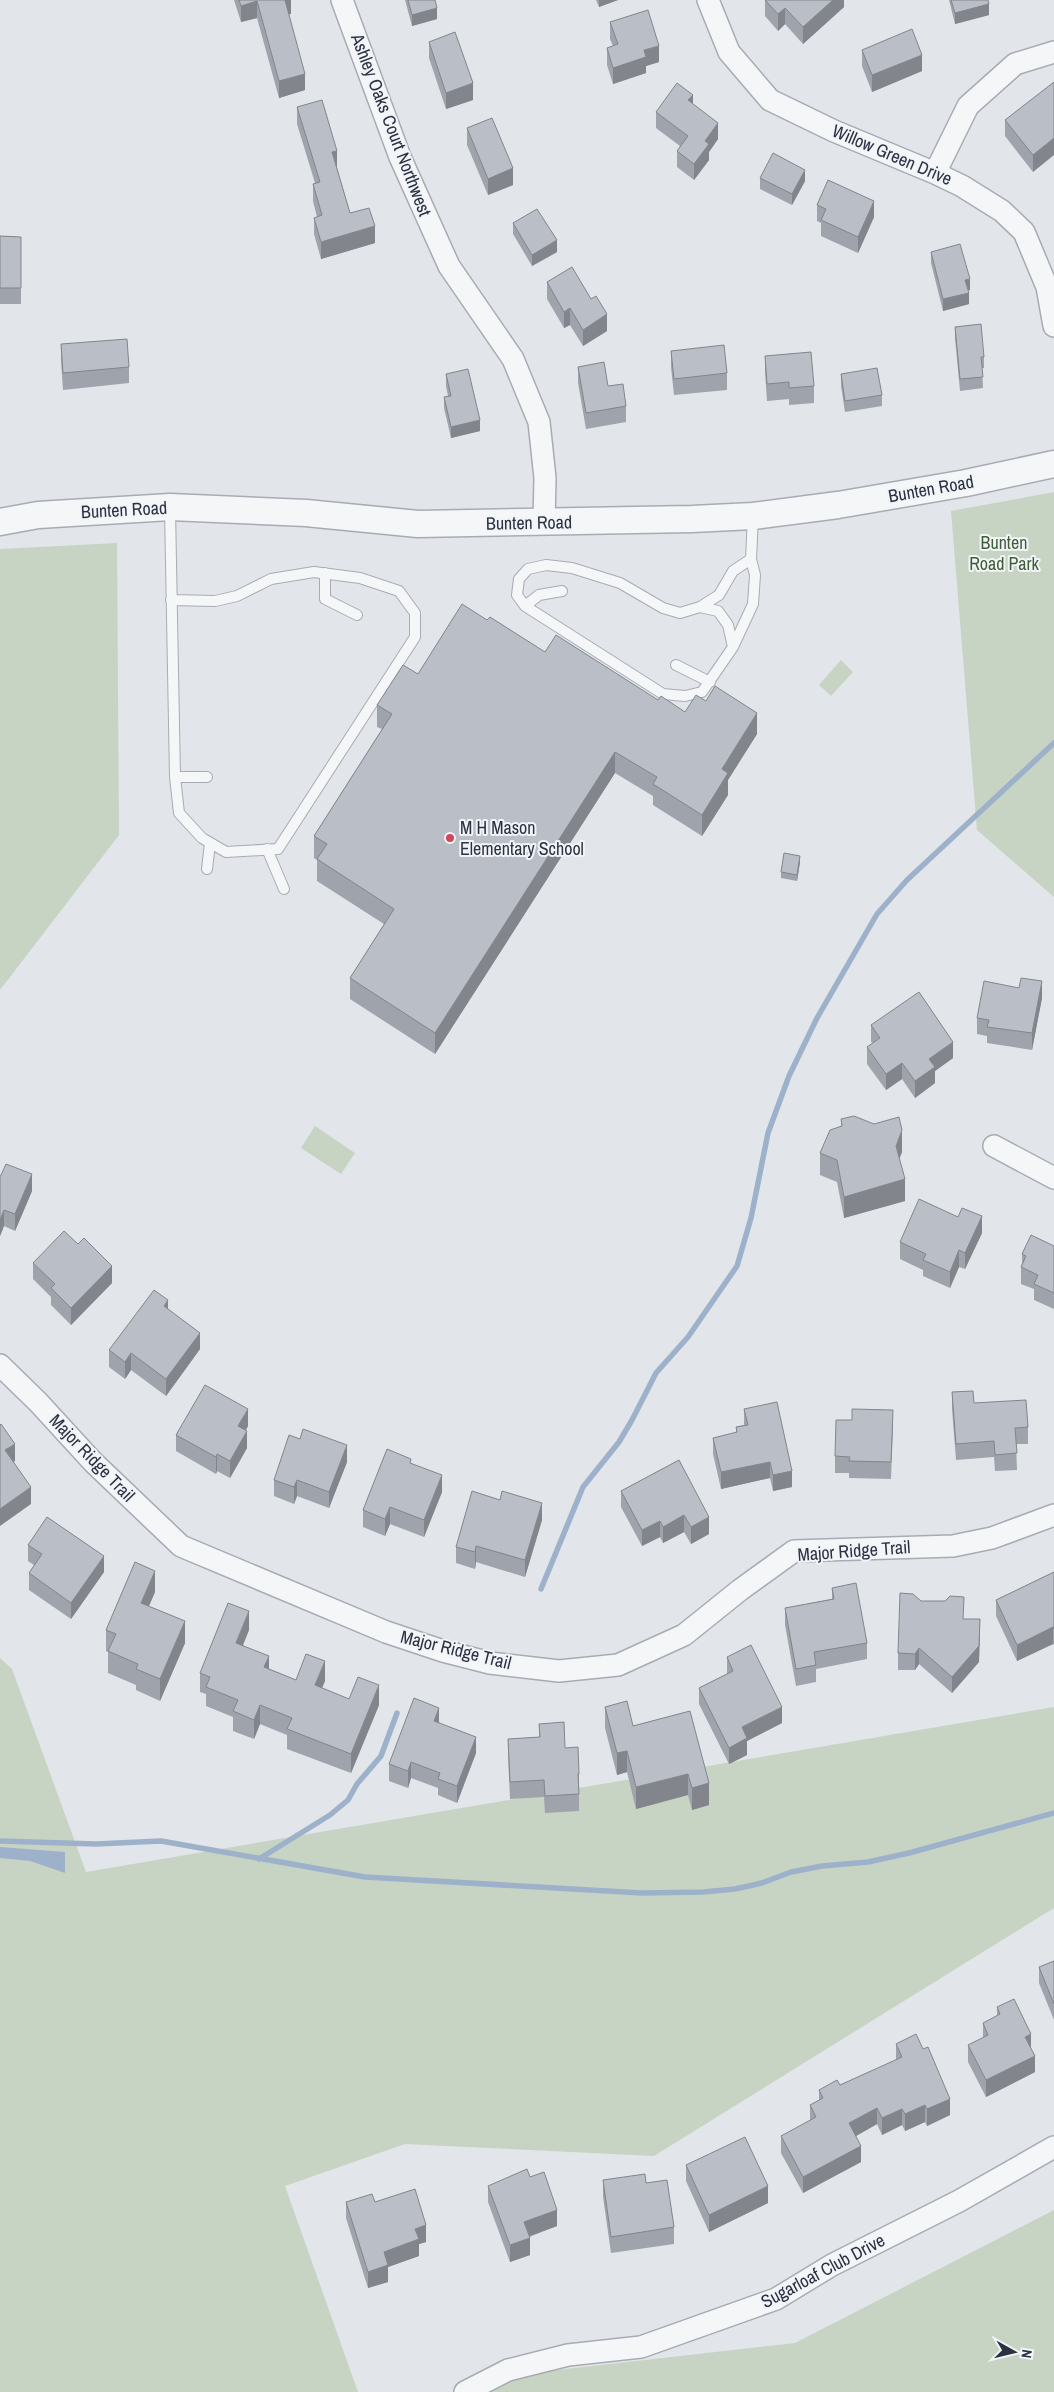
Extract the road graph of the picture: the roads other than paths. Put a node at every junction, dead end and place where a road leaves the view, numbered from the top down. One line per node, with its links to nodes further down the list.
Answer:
1 (342, 0): 10 (street, Ashley Oaks Court Northwest)
2 (708, 0): 4 (street, Willow Green Drive)
3 (1054, 52): 4 (street)
4 (936, 173): 5 (street, Willow Green Drive)
5 (1054, 326)
6 (1054, 464): 8 (street, Bunten Road)
7 (170, 507): 9 (street, Bunten Road); 10 (street, Bunten Road); 14 (lane)
8 (753, 516): 10 (street, Bunten Road); 11 (lane)
9 (0, 522)
10 (544, 523)
11 (751, 559): 16 (lane); 18 (lane)
12 (324, 573): 14 (lane); 17 (lane); 24 (lane)
13 (562, 591): 15 (lane)
14 (171, 600): 21 (lane)
15 (526, 606): 16 (lane); 20 (lane)
16 (700, 607): 18 (lane)
17 (357, 615)
18 (733, 647): 20 (lane)
19 (676, 665): 20 (lane)
20 (710, 682)
21 (175, 777): 22 (lane); 23 (lane)
22 (207, 777)
23 (210, 843): 24 (lane); 25 (lane)
24 (267, 849): 26 (lane)
25 (207, 869)
26 (284, 889)
27 (994, 1146): 28 (street)
28 (1054, 1178)
29 (0, 1365): 30 (street, Major Ridge Trail)
30 (1054, 1515)
31 (1054, 2147): 32 (street, Sugarloaf Club Drive)
32 (465, 2392)

